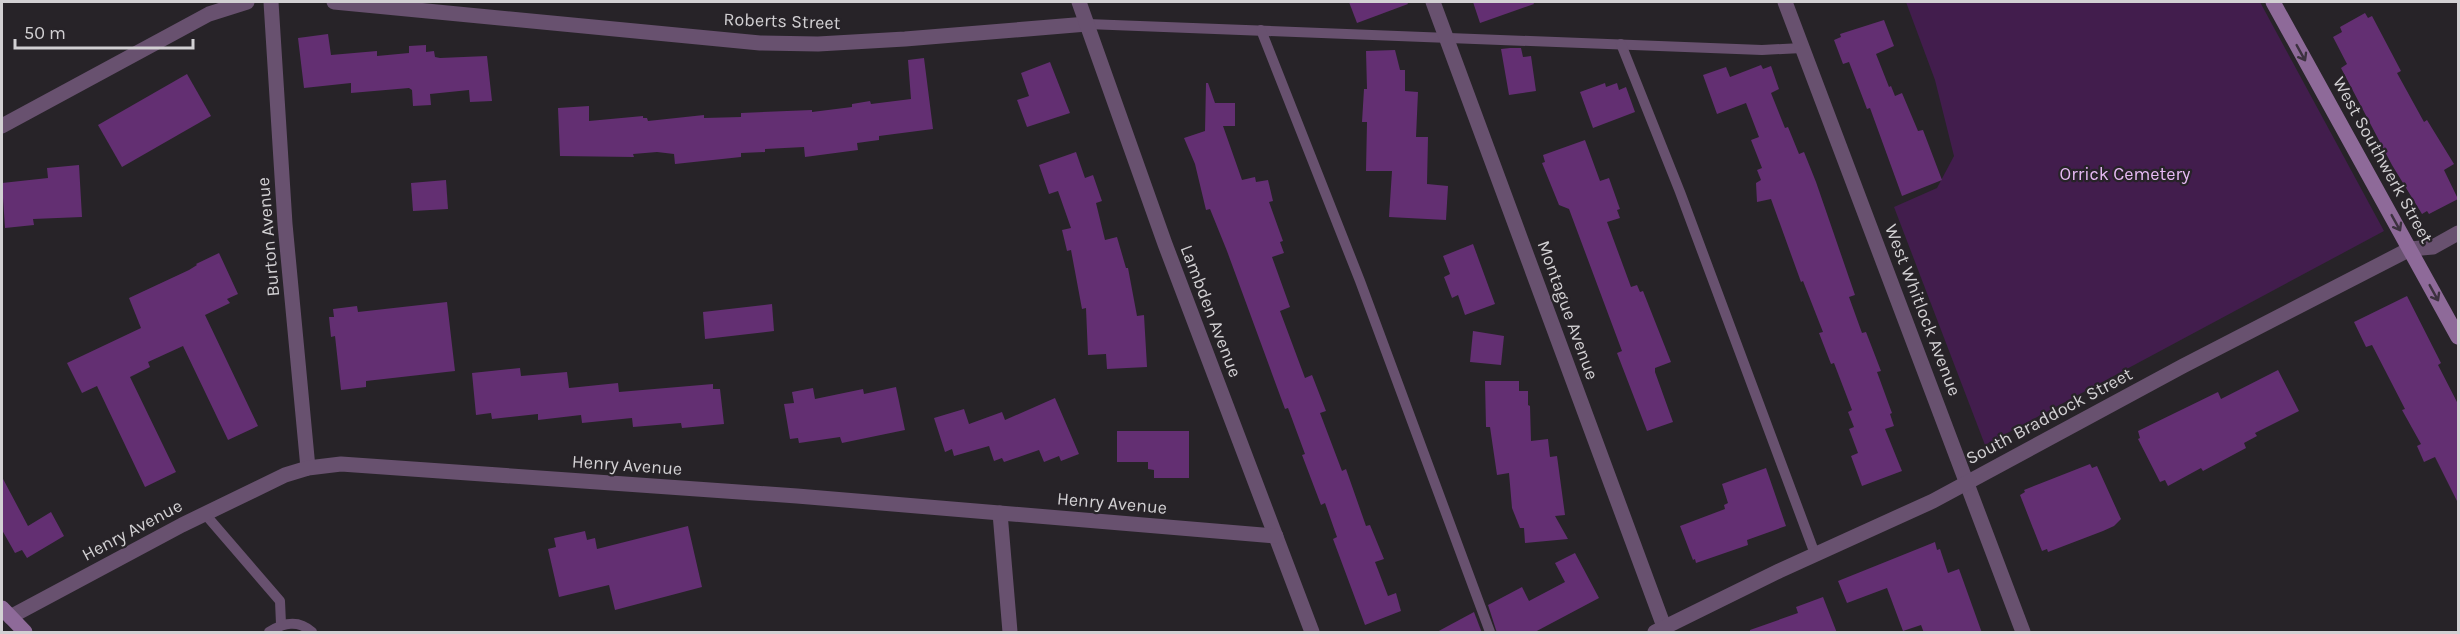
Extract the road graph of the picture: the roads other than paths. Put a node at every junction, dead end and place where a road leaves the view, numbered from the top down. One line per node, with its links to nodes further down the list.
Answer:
1 (247, 2): 13 (street)
2 (271, 2): 17 (street, Burton Avenue)
3 (334, 2): 8 (street, Roberts Street)
4 (1079, 2): 8 (street, Lambden Avenue)
5 (1432, 2): 10 (street, Montague Avenue)
6 (1785, 2): 12 (street, West Whitlock Avenue)
7 (2273, 2): 15 (street, West Southwerk Street, one-way to 15)
8 (1087, 24): 9 (lane); 21 (street, Lambden Avenue)
9 (1261, 30): 10 (lane); 31 (lane)
10 (1446, 38): 11 (lane); 25 (street, Montague Avenue)
11 (1621, 44): 12 (lane); 22 (lane)
12 (1802, 48): 18 (street, West Whitlock Avenue)
13 (2, 126)
14 (2458, 233): 15 (street, South Braddock Street)
15 (2410, 249): 16 (street, West Southwerk Street, one-way to 16); 18 (street, South Braddock Street)
16 (2458, 337)
17 (308, 468): 19 (street, Henry Avenue); 20 (street, Henry Avenue)
18 (1967, 483): 22 (street, South Braddock Street); 32 (street, West Whitlock Avenue)
19 (1000, 513): 21 (street, Henry Avenue); 29 (street)
20 (205, 514): 23 (street, Henry Avenue); 24 (lane)
21 (1276, 536): 30 (street, Lambden Avenue)
22 (1815, 554): 25 (street, South Braddock Street)
23 (6, 612): 26 (street)
24 (281, 624): 27 (lane); 28 (lane)
25 (1662, 631)
26 (25, 633)
27 (268, 633)
28 (312, 633)
29 (1010, 633)
30 (1312, 633)
31 (1490, 633)
32 (2023, 633)

